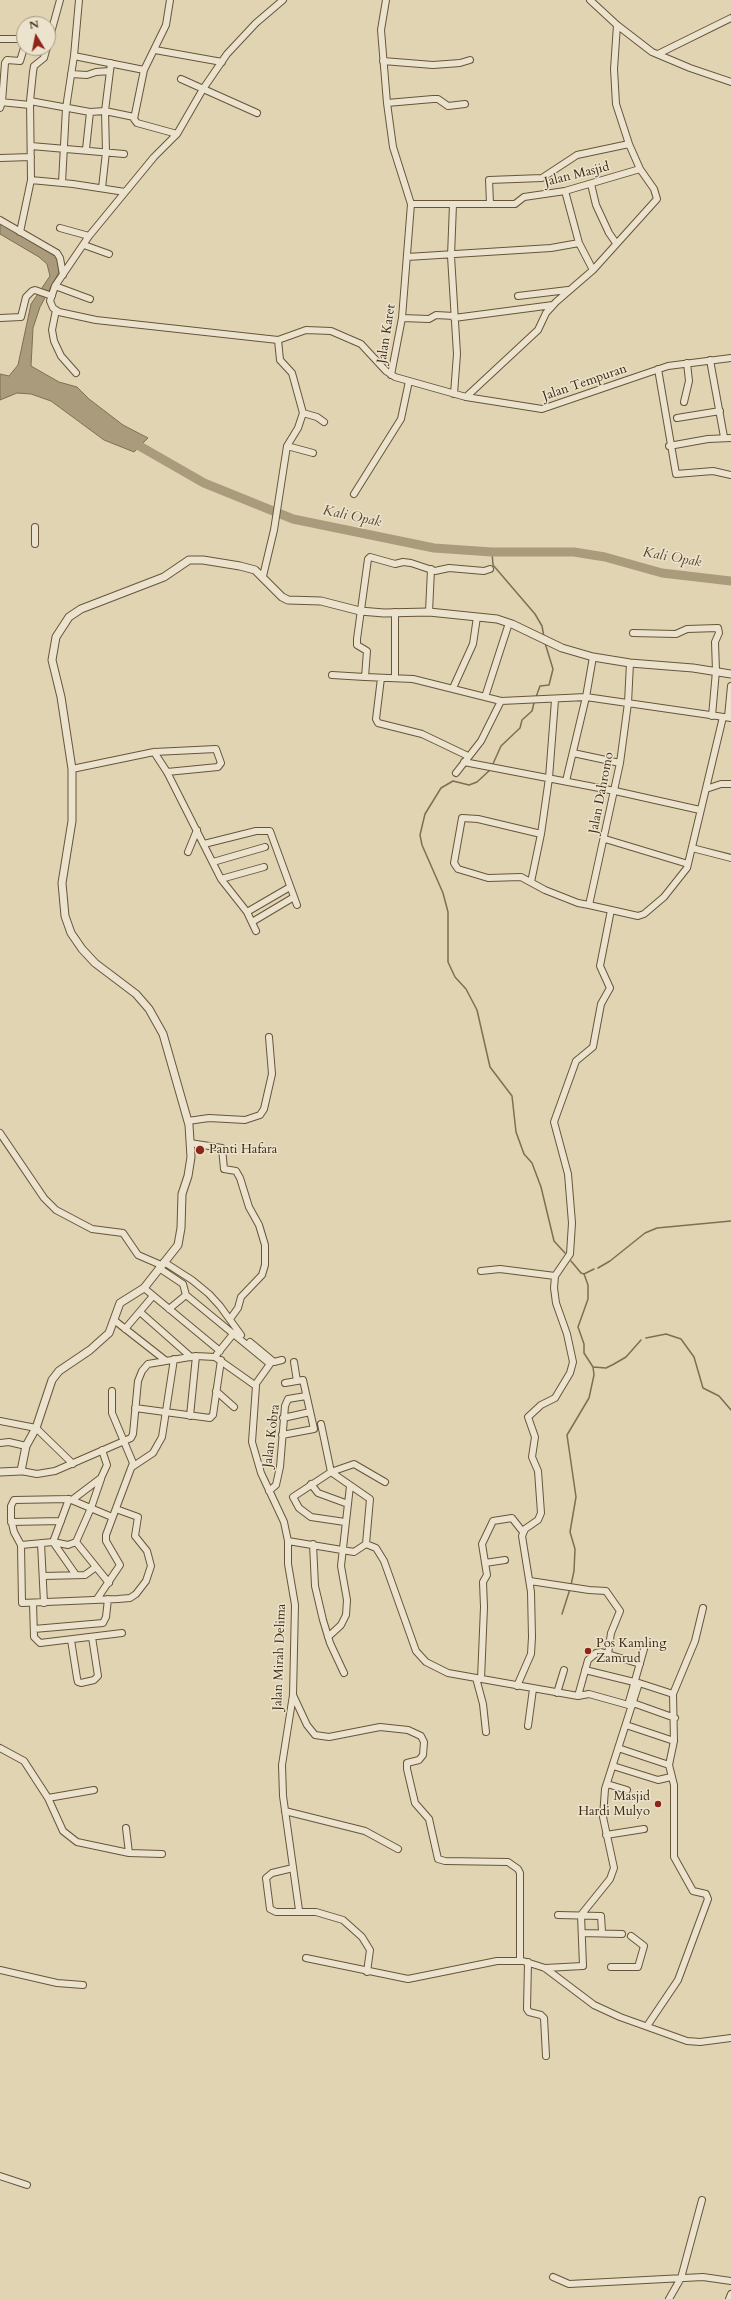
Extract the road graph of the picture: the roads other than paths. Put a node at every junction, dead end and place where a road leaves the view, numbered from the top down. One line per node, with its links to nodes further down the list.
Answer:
1 (60, 0): 7 (street)
2 (79, 0): 16 (street)
3 (170, 0): 12 (street)
4 (283, 0): 19 (street)
5 (386, 0): 18 (street, Jalan Karet)
6 (590, 0): 9 (street)
7 (56, 16)
8 (731, 18): 13 (street)
9 (617, 25): 13 (street); 37 (street)
10 (16, 39): 11 (street)
11 (0, 40)
12 (155, 50): 19 (street); 21 (street)
13 (658, 54): 25 (street)
14 (22, 56): 29 (street)
15 (45, 56): 28 (street)
16 (74, 56): 20 (street); 23 (street)
17 (470, 60): 18 (street)
18 (383, 61): 27 (street, Jalan Karet)
19 (222, 62): 26 (street)
20 (111, 63): 21 (street); 22 (street)
21 (144, 70): 35 (street)
22 (110, 71): 23 (street); 32 (street)
23 (71, 74): 31 (street)
24 (181, 79): 26 (street)
25 (731, 82)
26 (203, 88): 34 (street); 36 (street)
27 (387, 102): 30 (street); 53 (street, Jalan Karet)
28 (30, 103): 29 (street); 31 (street); 38 (street)
29 (1, 104)
30 (465, 104)
31 (66, 108): 33 (street); 39 (street)
32 (105, 111): 33 (street); 35 (street); 41 (street)
33 (90, 112): 40 (street)
34 (257, 113)
35 (134, 117): 36 (street)
36 (177, 134): 51 (street)
37 (629, 144): 45 (street); 52 (street)
38 (30, 146): 39 (street); 43 (street)
39 (64, 148): 40 (street); 47 (street)
40 (86, 149): 41 (street)
41 (106, 152): 42 (street); 49 (street)
42 (124, 154)
43 (31, 157): 44 (street); 46 (street)
44 (0, 158)
45 (640, 169): 48 (street, Jalan Masjid); 60 (street)
46 (31, 180): 47 (street); 57 (street)
47 (62, 183): 49 (street)
48 (590, 184): 50 (street, Jalan Masjid); 60 (street)
49 (102, 188): 51 (street)
50 (565, 191): 52 (street, Jalan Masjid); 59 (street)
51 (125, 192): 58 (street)
52 (490, 203): 54 (street, Jalan Masjid)
53 (410, 204): 54 (street, Jalan Masjid); 64 (street, Jalan Karet)
54 (453, 204): 63 (street)
55 (0, 220): 57 (street)
56 (60, 228): 58 (street)
57 (20, 232): 66 (street)
58 (89, 236): 61 (street)
59 (579, 242): 63 (street); 65 (street)
60 (616, 243): 65 (street)
61 (84, 244): 62 (street); 66 (street)
62 (109, 254)
63 (451, 256): 64 (street); 74 (street)
64 (407, 257): 76 (street, Jalan Karet)
65 (593, 270): 68 (street)
66 (63, 275): 67 (street)
67 (56, 286): 69 (street); 71 (street)
68 (569, 290): 70 (street); 72 (street)
69 (49, 295): 73 (street); 75 (street)
70 (518, 296)
71 (90, 299)
72 (553, 305): 74 (street); 86 (street)
73 (56, 310): 77 (street, Jalan Karet); 82 (street)
74 (454, 317): 76 (street); 85 (street)
75 (0, 318)
76 (402, 318): 83 (street, Jalan Karet)
77 (278, 340): 83 (street, Jalan Karet); 89 (street)
78 (731, 358): 79 (street, Jalan Tempuran)
79 (710, 360): 80 (street, Jalan Tempuran); 88 (street)
80 (687, 363): 81 (street, Jalan Tempuran); 87 (street)
81 (658, 369): 86 (street, Jalan Tempuran); 95 (street)
82 (76, 372)
83 (391, 375): 84 (street, Jalan Tempuran)
84 (409, 381): 85 (street, Jalan Tempuran); 98 (street)
85 (454, 394): 86 (street, Jalan Tempuran)
86 (466, 397)
87 (684, 402)
88 (720, 411): 90 (street); 92 (street)
89 (303, 413): 91 (street); 94 (street)
90 (677, 418)
91 (324, 422)
92 (724, 437): 93 (street); 95 (street)
93 (731, 438)
94 (288, 446): 96 (street); 103 (street)
95 (670, 446): 97 (street)
96 (313, 453)
97 (731, 475)
98 (354, 494)
99 (35, 527): 100 (street)
100 (35, 544)
101 (490, 568): 102 (street)
102 (431, 569): 104 (street); 106 (street)
103 (263, 576): 104 (street); 131 (street)
104 (360, 611): 105 (street); 115 (street)
105 (395, 612): 106 (street); 117 (street)
106 (429, 612): 107 (street)
107 (477, 616): 108 (street); 119 (street)
108 (509, 623): 110 (street); 121 (street)
109 (633, 633): 112 (street)
110 (593, 657): 111 (street); 120 (street)
111 (630, 663): 112 (street); 124 (street, Jalan Dahromo)
112 (716, 671): 113 (street); 125 (street)
113 (731, 674)
114 (332, 675): 115 (street)
115 (365, 677): 116 (street)
116 (381, 678): 117 (street); 129 (street)
117 (395, 678): 119 (street)
118 (731, 686): 126 (street)
119 (453, 688): 121 (street)
120 (586, 697): 122 (street); 124 (street); 128 (street)
121 (486, 698): 123 (street)
122 (555, 700): 123 (street); 134 (street)
123 (501, 701): 129 (street)
124 (628, 703): 125 (street); 130 (street, Jalan Dahromo)
125 (712, 716): 126 (street)
126 (727, 717): 137 (street)
127 (154, 752): 131 (street); 132 (street); 132 (street)
128 (573, 753): 130 (street); 135 (street)
129 (466, 759): 133 (street); 134 (street)
130 (620, 763): 138 (street, Jalan Dahromo)
131 (72, 770): 162 (street)
132 (167, 772): 140 (street)
133 (456, 773)
134 (549, 778): 135 (street); 141 (street)
135 (566, 781): 138 (street)
136 (731, 784): 137 (street)
137 (706, 789): 139 (street)
138 (615, 791): 139 (street); 142 (street, Jalan Dahromo)
139 (700, 810): 145 (street)
140 (197, 830): 143 (street); 146 (street)
141 (541, 834): 152 (street); 152 (street)
142 (604, 839): 149 (street); 156 (street, Jalan Dahromo)
143 (204, 844): 148 (street); 153 (street)
144 (265, 847): 148 (street)
145 (692, 848): 147 (street); 149 (street)
146 (188, 852)
147 (731, 858)
148 (213, 862): 151 (street)
149 (688, 864): 157 (street)
150 (264, 867): 151 (street)
151 (221, 879): 158 (street)
152 (530, 882): 156 (street)
153 (290, 887): 154 (street); 158 (street)
154 (294, 897): 155 (street); 159 (street)
155 (297, 905)
156 (590, 905): 157 (street)
157 (611, 910): 167 (street)
158 (246, 912): 159 (street)
159 (252, 922): 160 (street)
160 (256, 931)
161 (269, 1037): 162 (street)
162 (188, 1120): 164 (street)
163 (0, 1133): 165 (street)
164 (190, 1143): 165 (street); 173 (street)
165 (162, 1265): 168 (street); 169 (street); 173 (street)
166 (481, 1271): 167 (street)
167 (556, 1276): 222 (street)
168 (144, 1288): 170 (street); 174 (street)
169 (186, 1295): 171 (street); 176 (street)
170 (153, 1296): 171 (street); 172 (street)
171 (169, 1309): 177 (street)
172 (140, 1312): 175 (street); 178 (street)
173 (230, 1318): 182 (street)
174 (114, 1320): 175 (street); 198 (street)
175 (125, 1329): 181 (street)
176 (234, 1333): 177 (street); 186 (street)
177 (220, 1351): 180 (street)
178 (193, 1357): 179 (street); 180 (street); 194 (street)
179 (174, 1359): 181 (street); 193 (street)
180 (218, 1359): 186 (street); 188 (street)
181 (165, 1360): 191 (street)
182 (282, 1360)
183 (294, 1362): 184 (street)
184 (298, 1380): 185 (street); 189 (street)
185 (285, 1383)
186 (256, 1386): 213 (street, Jalan Mirah Delima)
187 (112, 1391): 200 (street)
188 (216, 1391): 190 (street); 194 (street)
189 (306, 1396): 192 (street); 195 (street, Jalan Kobra)
190 (234, 1407)
191 (135, 1408): 193 (street); 200 (street)
192 (310, 1412): 195 (street); 199 (street)
193 (166, 1413): 194 (street); 205 (street)
194 (190, 1416)
195 (283, 1418): 199 (street, Jalan Kobra)
196 (0, 1421): 198 (street)
197 (321, 1424): 208 (street)
198 (36, 1428): 202 (street); 204 (street)
199 (282, 1435): 213 (street, Jalan Kobra)
200 (124, 1442): 203 (street); 205 (street)
201 (0, 1443): 202 (street)
202 (26, 1446): 206 (street)
203 (102, 1450): 204 (street); 209 (street)
204 (73, 1464): 206 (street)
205 (132, 1467): 217 (street)
206 (21, 1471): 207 (street)
207 (0, 1472)
208 (331, 1472): 210 (street); 211 (street); 212 (street)
209 (100, 1479): 214 (street); 216 (street)
210 (385, 1482)
211 (311, 1484): 215 (street); 221 (street)
212 (350, 1486): 215 (street); 226 (street)
213 (269, 1491): 223 (street, Jalan Mirah Delima)
214 (70, 1500): 216 (street); 219 (street); 220 (street)
215 (348, 1504): 221 (street)
216 (91, 1508): 218 (street); 225 (street)
217 (116, 1509): 218 (street); 239 (street)
218 (112, 1517): 237 (street)
219 (60, 1521): 220 (street); 224 (street)
220 (12, 1522): 229 (street)
221 (345, 1522): 230 (street)
222 (523, 1532): 232 (street); 236 (street)
223 (288, 1541): 228 (street); 260 (street, Jalan Mirah Delima)
224 (53, 1542): 225 (street); 227 (street); 234 (street)
225 (76, 1542): 233 (street)
226 (367, 1542): 230 (street); 254 (street)
227 (41, 1543): 229 (street); 235 (street)
228 (313, 1544): 230 (street); 246 (street)
229 (21, 1545): 240 (street)
230 (343, 1549): 246 (street)
231 (505, 1560): 232 (street)
232 (485, 1563): 254 (street)
233 (96, 1567): 234 (street); 237 (street)
234 (76, 1575): 235 (street)
235 (43, 1576): 241 (street)
236 (530, 1581): 249 (street); 256 (street)
237 (108, 1583): 238 (street)
238 (96, 1599): 239 (street); 241 (street)
239 (108, 1599): 243 (street)
240 (33, 1603): 241 (street); 243 (street)
241 (44, 1603)
242 (703, 1608): 259 (street)
243 (34, 1629): 247 (street)
244 (122, 1633): 245 (street)
245 (92, 1637): 247 (street); 247 (street)
246 (328, 1637): 253 (street)
247 (71, 1640)
248 (644, 1649): 250 (street)
249 (608, 1654): 250 (street); 252 (street)
250 (640, 1664): 255 (street)
251 (564, 1670): 258 (street)
252 (585, 1670): 255 (street); 261 (street)
253 (344, 1673)
254 (478, 1678): 256 (street); 266 (street)
255 (637, 1682): 259 (street); 262 (street)
256 (517, 1686): 257 (street)
257 (533, 1689): 258 (street); 265 (street)
258 (557, 1692): 261 (street)
259 (674, 1694): 263 (street)
260 (293, 1695): 277 (street, Jalan Mirah Delima); 293 (street)
261 (578, 1696): 262 (street)
262 (631, 1706): 263 (street); 264 (street)
263 (675, 1718): 267 (street)
264 (626, 1725): 267 (street); 269 (street)
265 (528, 1726)
266 (486, 1732)
267 (674, 1741): 270 (street)
268 (0, 1748): 276 (street)
269 (618, 1748): 270 (street); 271 (street)
270 (669, 1765): 272 (street)
271 (613, 1766): 272 (street); 273 (street)
272 (671, 1777): 300 (street)
273 (607, 1784): 275 (street); 280 (street)
274 (94, 1790): 276 (street)
275 (627, 1790)
276 (48, 1798): 282 (street)
277 (285, 1812): 281 (street); 284 (street, Jalan Mirah Delima)
278 (126, 1828): 282 (street)
279 (644, 1829): 280 (street)
280 (606, 1835): 286 (street)
281 (398, 1849)
282 (128, 1853): 283 (street)
283 (162, 1854)
284 (293, 1868): 285 (street, Jalan Mirah Delima); 285 (street)
285 (299, 1910): 298 (street)
286 (584, 1913): 287 (street); 288 (street); 290 (street)
287 (558, 1915)
288 (602, 1924): 289 (street); 289 (street)
289 (602, 1932): 290 (street)
290 (582, 1933): 296 (street)
291 (631, 1936): 295 (street)
292 (306, 1958): 298 (street)
293 (520, 1961): 294 (street); 298 (street)
294 (528, 1962): 296 (street); 302 (street)
295 (611, 1967)
296 (545, 1968): 300 (street)
297 (0, 1970): 299 (street)
298 (367, 1972)
299 (83, 1985)
300 (647, 2026): 301 (street)
301 (731, 2038)
302 (546, 2056)
303 (0, 2176): 304 (street)
304 (27, 2185)
305 (702, 2200): 307 (street)
306 (553, 2277): 307 (street)
307 (681, 2278): 308 (street); 310 (street)
308 (731, 2281)
309 (731, 2294): 311 (street)
310 (670, 2299)
311 (729, 2299)

